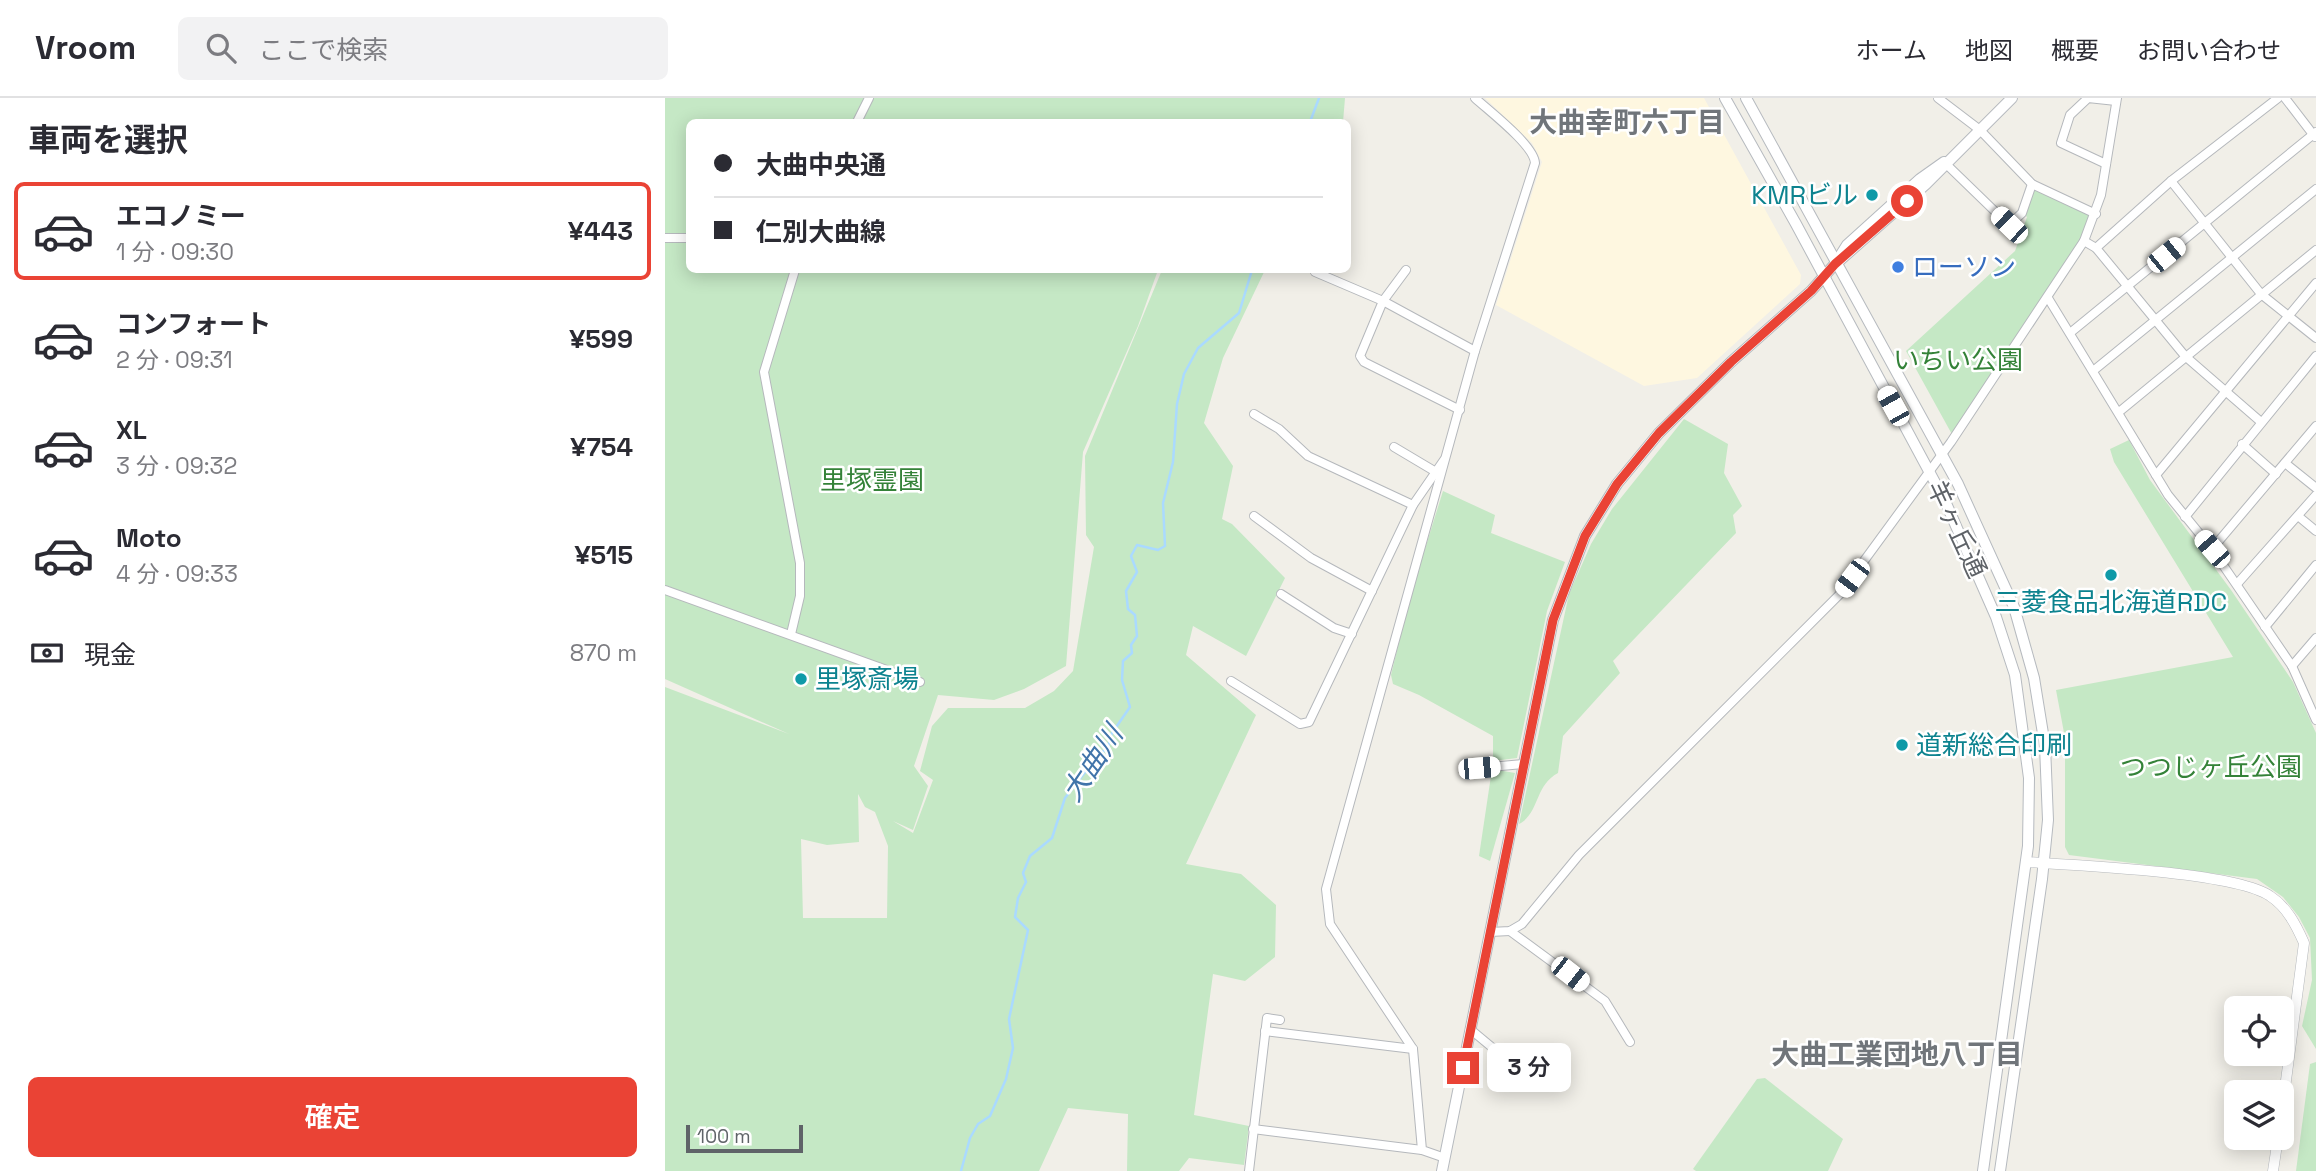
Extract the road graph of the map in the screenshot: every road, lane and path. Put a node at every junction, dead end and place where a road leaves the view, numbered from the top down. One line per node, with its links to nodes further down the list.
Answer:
1 (869, 98): 10 (street)
2 (1475, 98): 40 (street)
3 (1725, 98): 30 (main road, 羊ヶ丘通)
4 (1746, 98): 26 (main road, 羊ヶ丘通)
5 (2013, 98): 11 (main road)
6 (2278, 98): 15 (street)
7 (2285, 98): 12 (street)
8 (1940, 99): 11 (street)
9 (2117, 99): 14 (street); 14 (street)
10 (858, 119)
11 (1980, 130): 13 (main road); 16 (street)
12 (2315, 135): 19 (street)
13 (1944, 162): 16 (street); 26 (main road)
14 (2106, 164): 18 (street)
15 (2171, 181): 19 (street); 23 (street)
16 (2032, 184): 18 (street)
17 (2316, 189): 25 (street)
18 (2096, 214): 22 (street)
19 (2205, 223): 25 (street); 32 (street)
20 (665, 237): 21 (street)
21 (686, 238)
22 (2084, 241): 23 (street); 34 (street)
23 (2096, 248): 32 (street)
24 (2316, 250): 33 (street)
25 (2232, 257): 33 (street); 37 (street)
26 (1835, 264): 30 (main road); 52 (main road, 羊ヶ丘通)
27 (1406, 270): 35 (street)
28 (794, 273): 75 (street)
29 (1317, 273): 35 (street)
30 (1823, 277): 55 (main road, 羊ヶ丘通); 83 (main road)
31 (2316, 283): 36 (street)
32 (2127, 286): 37 (street); 38 (street)
33 (2261, 294): 36 (street); 41 (street)
34 (2048, 298): 38 (street); 52 (street)
35 (1383, 301): 40 (street); 45 (street)
36 (2289, 315): 39 (street); 44 (street)
37 (2155, 321): 41 (street); 43 (street)
38 (2070, 332): 43 (street)
39 (2316, 338)
40 (1475, 351): 45 (street)
41 (2185, 356): 44 (street); 46 (street)
42 (2316, 356): 48 (street)
43 (2094, 371): 46 (street)
44 (2226, 393): 48 (street); 58 (street)
45 (1460, 410): 53 (street)
46 (2119, 412): 58 (street)
47 (1254, 414): 61 (street)
48 (2261, 422): 50 (street)
49 (2316, 426): 54 (street)
50 (2242, 444): 57 (street); 64 (street)
51 (1394, 447): 56 (street)
52 (1942, 454): 55 (street); 86 (main road, 羊ヶ丘通)
53 (1447, 455): 56 (street); 93 (street)
54 (2285, 463): 57 (street); 59 (street)
55 (1929, 471): 85 (main road, 羊ヶ丘通); 87 (street)
56 (1436, 472): 61 (street)
57 (2276, 474): 66 (street)
58 (2156, 475): 64 (street)
59 (2316, 488)
60 (2316, 495): 63 (street)
61 (1413, 505): 70 (street)
62 (1254, 516): 70 (street)
63 (2298, 516): 65 (street); 68 (street)
64 (2185, 517): 66 (street)
65 (2316, 531)
66 (2212, 549): 68 (street)
67 (2316, 565): 74 (street)
68 (2237, 584): 74 (street)
69 (665, 590): 75 (street)
70 (1372, 591): 76 (street)
71 (1281, 594): 73 (street)
72 (1328, 612): 73 (street)
73 (1323, 621): 76 (street)
74 (2265, 628): 78 (street)
75 (791, 634): 80 (street)
76 (1352, 634): 79 (street)
77 (2316, 638): 78 (street)
78 (2292, 666): 81 (street)
79 (1231, 681)
80 (920, 682)
81 (2314, 706): 82 (street)
82 (2316, 720)
83 (1523, 764): 84 (street); 88 (main road)
84 (1479, 768)
85 (2026, 862): 86 (street); 102 (main road, 羊ヶ丘通)
86 (2044, 863): 95 (street); 103 (main road, 羊ヶ丘通)
87 (1510, 931): 88 (street); 92 (street)
88 (1490, 932): 90 (main road)
89 (1280, 1020): 91 (street)
90 (1470, 1029): 94 (street); 99 (main road)
91 (1265, 1031): 93 (street); 96 (street)
92 (1630, 1042)
93 (1413, 1049): 97 (street)
94 (1524, 1074)
95 (2287, 1080)
96 (1253, 1129): 97 (street); 100 (street)
97 (1422, 1150): 99 (street)
98 (2276, 1150): 104 (street)
99 (1445, 1158): 101 (main road)
100 (1249, 1171)
101 (1442, 1171)
102 (1983, 1171)
103 (2000, 1171)
104 (2273, 1171)

